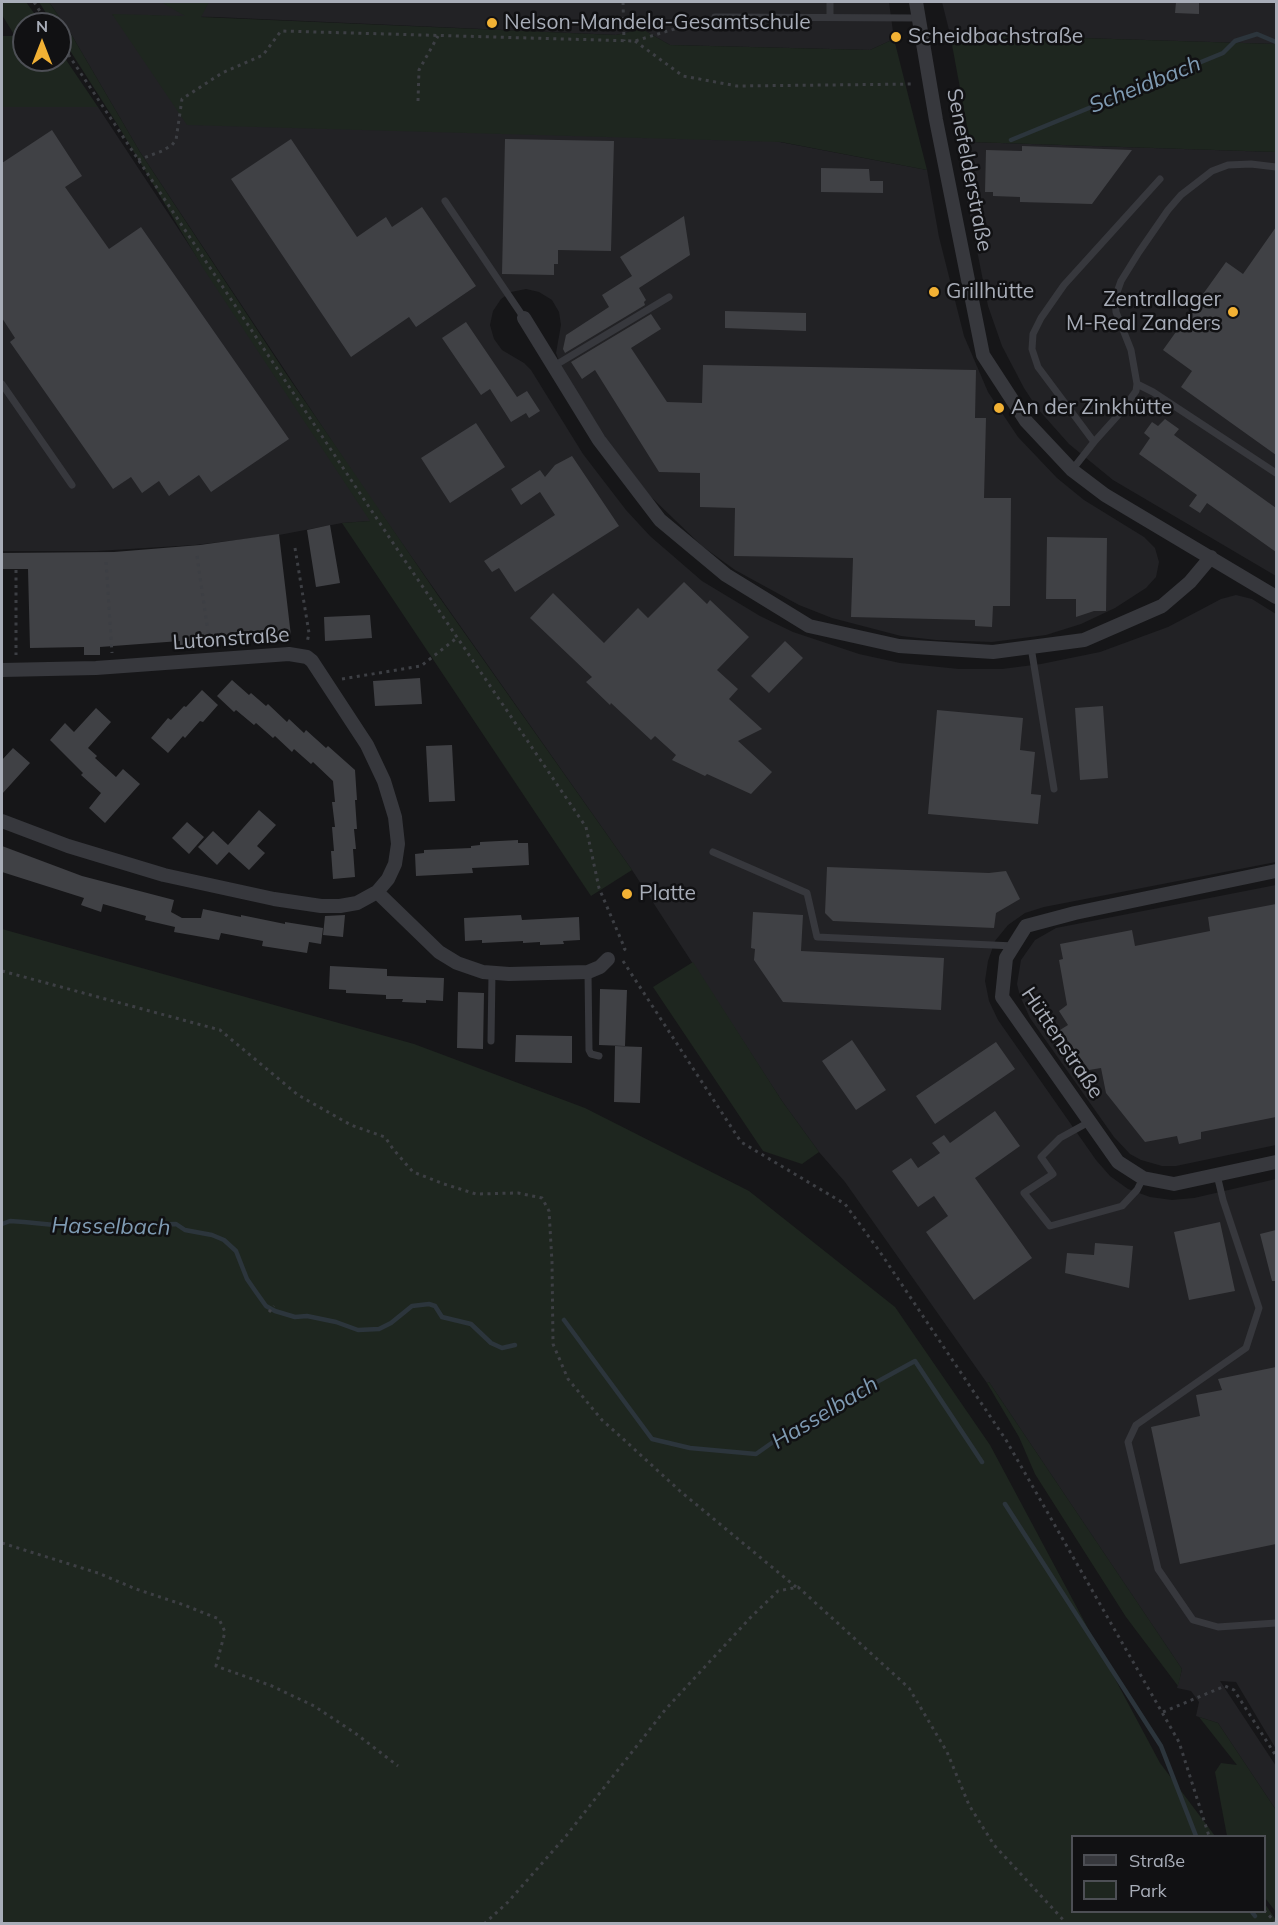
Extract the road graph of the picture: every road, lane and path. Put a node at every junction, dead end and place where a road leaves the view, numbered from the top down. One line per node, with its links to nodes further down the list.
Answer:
1 (623, 2): 8 (path)
2 (916, 2): 6 (street, Senefelderstraße)
3 (830, 3): 5 (lane)
4 (715, 16): 5 (lane); 9 (path)
5 (830, 17): 6 (lane)
6 (919, 18): 11 (street, Senefelderstraße)
7 (438, 36): 8 (path); 12 (path); 13 (path)
8 (624, 41): 9 (path)
9 (635, 41): 11 (path)
10 (72, 60): 13 (path)
11 (930, 84): 23 (street, Senefelderstraße)
12 (418, 101)
13 (137, 160): 32 (path)
14 (1276, 166): 21 (lane)
15 (1160, 179): 22 (lane)
16 (445, 201): 18 (lane)
17 (669, 297): 19 (lane)
18 (524, 318): 19 (street)
19 (554, 366): 33 (street)
20 (2, 384): 25 (lane)
21 (1137, 384): 22 (lane); 24 (lane)
22 (1094, 442): 23 (lane)
23 (1072, 470): 28 (street, Senefelderstraße)
24 (1276, 473)
25 (72, 485)
26 (295, 548): 34 (path)
27 (197, 556): 35 (path)
28 (1211, 557): 31 (street, Senefelderstraße); 33 (street)
29 (106, 562): 36 (path)
30 (16, 570): 38 (path)
31 (1276, 597)
32 (458, 637): 39 (path); 61 (path)
33 (1031, 647): 40 (lane)
34 (304, 656): 35 (street, Lutonstraße); 39 (street, Lutonstraße)
35 (212, 661): 36 (street, Lutonstraße)
36 (113, 667): 38 (street, Lutonstraße)
37 (2, 670): 38 (street, Lutonstraße)
38 (16, 670)
39 (325, 682): 44 (street, Lutonstraße)
40 (1054, 789)
41 (2, 821): 44 (street)
42 (714, 852): 45 (lane)
43 (1276, 871): 45 (street, Hüttenstraße)
44 (378, 892): 49 (street)
45 (1014, 946): 52 (street, Hüttenstraße)
46 (608, 959): 48 (street)
47 (2, 971): 59 (path)
48 (588, 972): 49 (street); 51 (lane)
49 (492, 973): 50 (lane)
50 (491, 1041)
51 (599, 1056)
52 (1089, 1122): 55 (street, Hüttenstraße); 55 (lane)
53 (1276, 1162): 54 (street, Hüttenstraße)
54 (1217, 1175): 55 (street, Hüttenstraße); 60 (lane)
55 (1143, 1178)
56 (274, 1306): 57 (path)
57 (269, 1312)
58 (2, 1543): 63 (path)
59 (796, 1587): 65 (path); 66 (path)
60 (1276, 1623)
61 (1163, 1712): 62 (path); 64 (path)
62 (1276, 1756)
63 (398, 1766)
64 (1209, 1835)
65 (484, 1923)
66 (1067, 1923)

